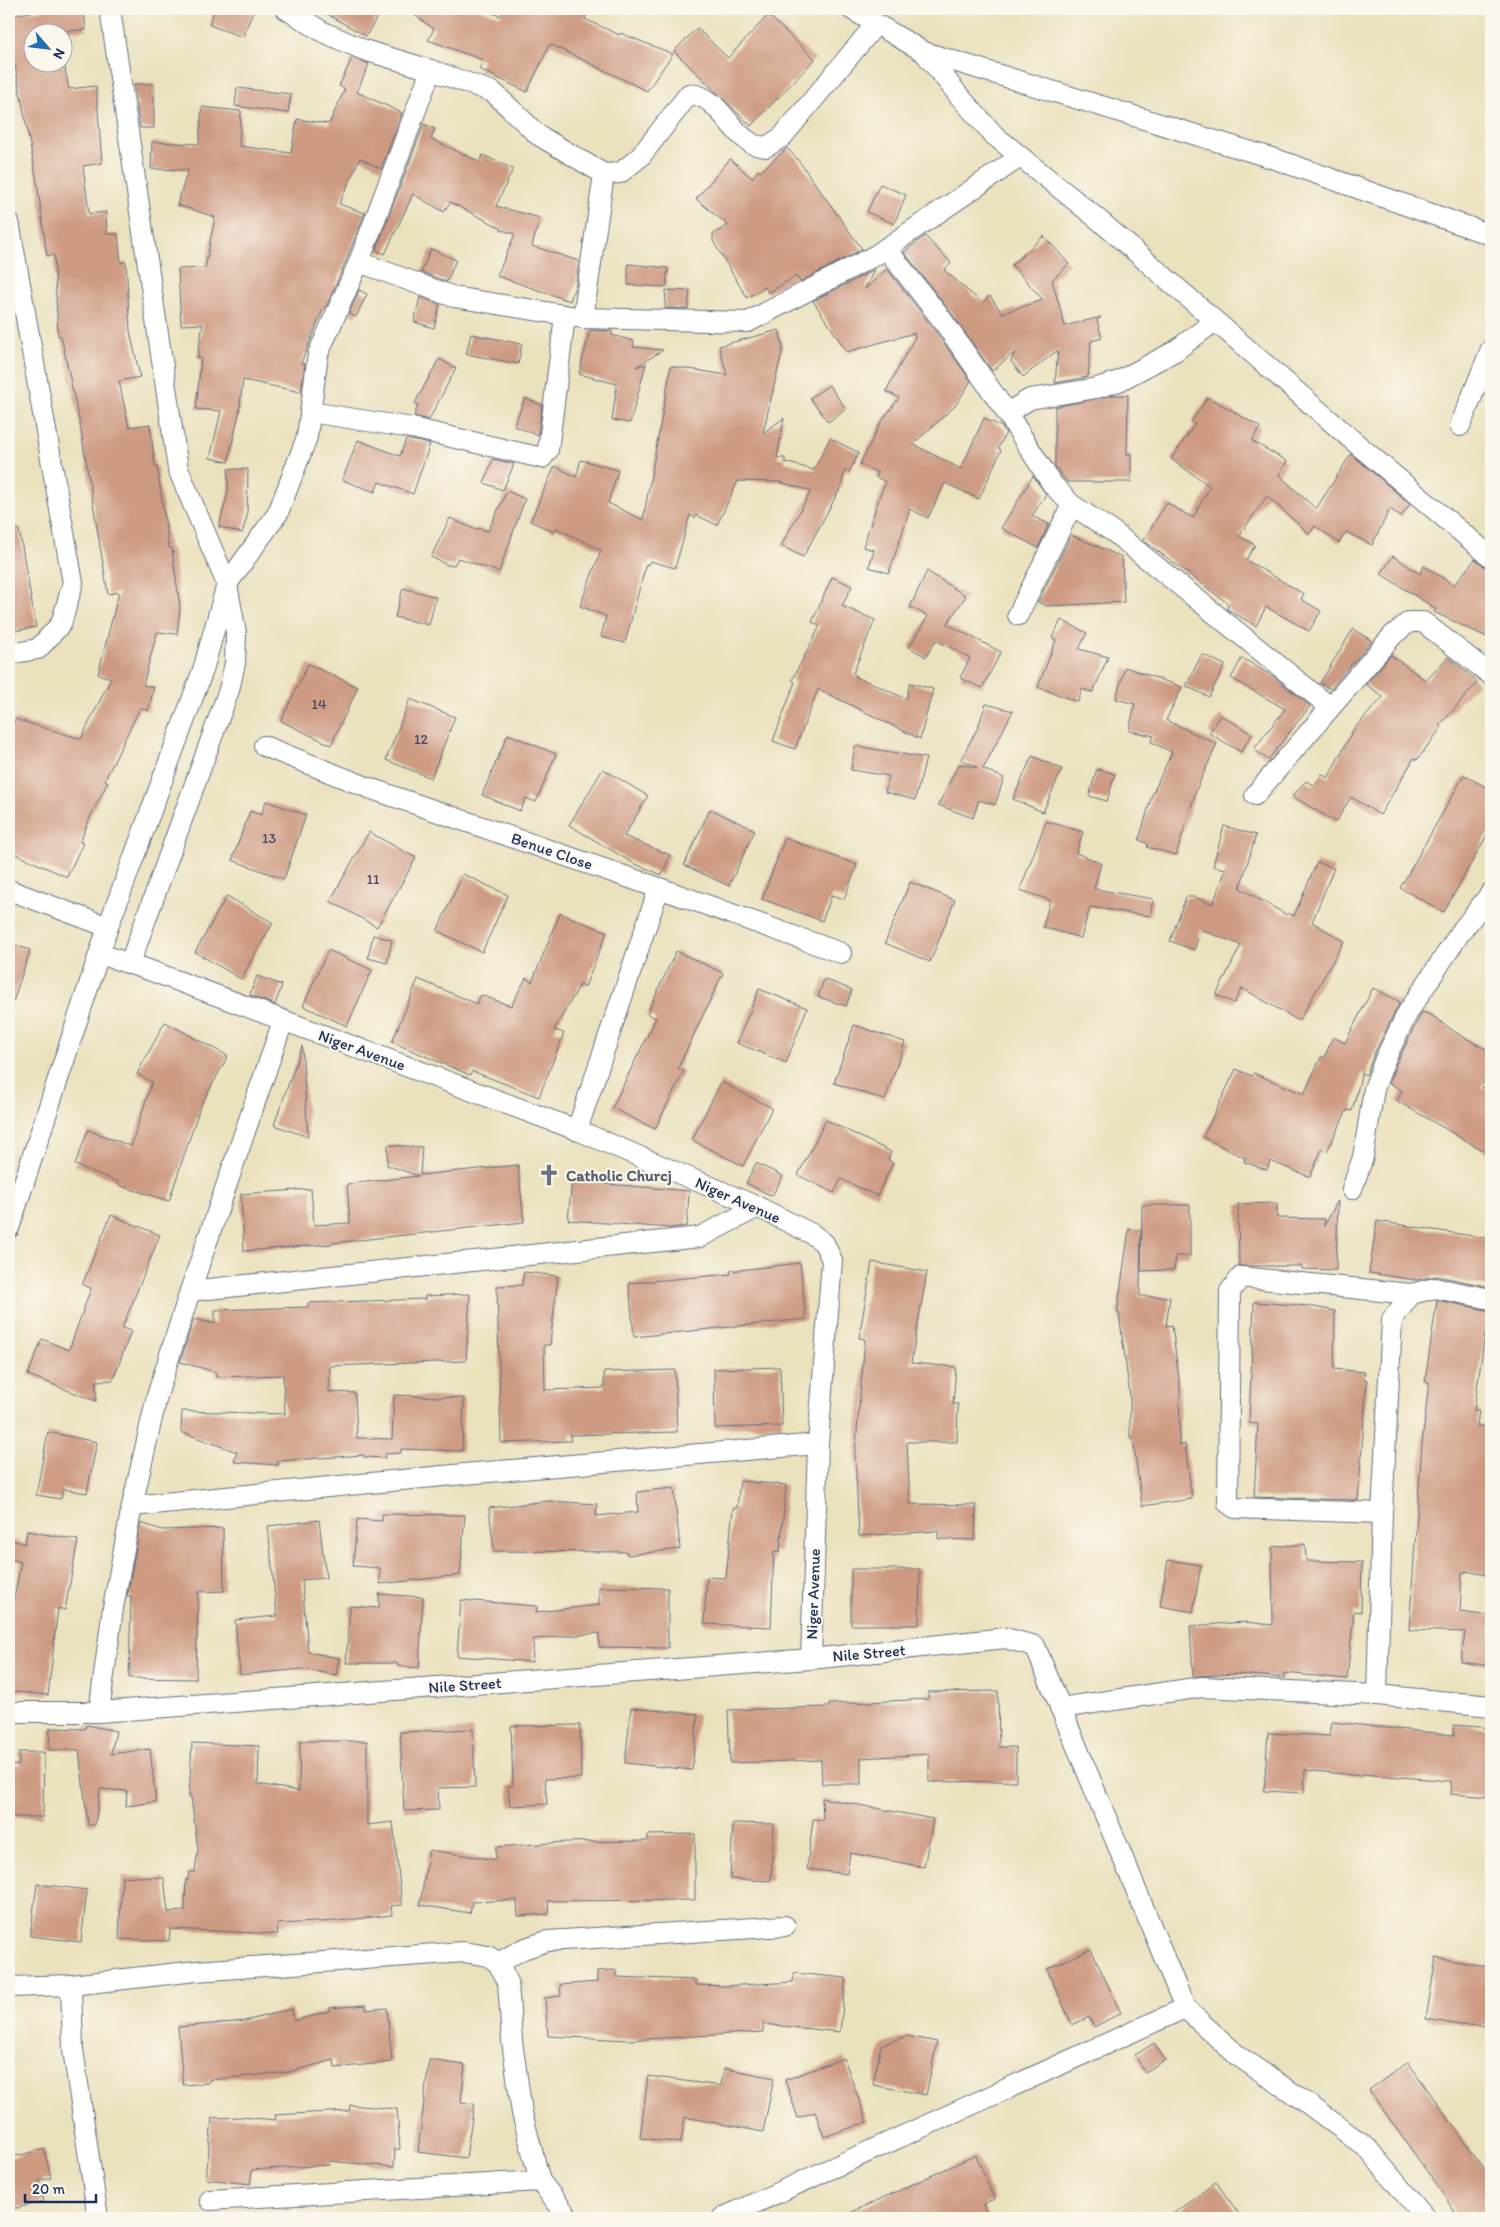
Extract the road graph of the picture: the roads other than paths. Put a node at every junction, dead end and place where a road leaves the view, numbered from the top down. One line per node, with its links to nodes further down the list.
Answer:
1 (110, 9): 22 (street)
2 (286, 9): 6 (street)
3 (851, 9): 4 (street)
4 (876, 24): 5 (street); 8 (street)
5 (924, 52): 7 (street); 10 (street)
6 (432, 70): 8 (street); 12 (street)
7 (1020, 157): 11 (street); 15 (street)
8 (604, 174): 14 (street)
9 (9, 222): 13 (street)
10 (1490, 230)
11 (886, 248): 14 (street); 18 (street)
12 (359, 262): 14 (street); 17 (street)
13 (12, 265): 24 (street)
14 (574, 317): 17 (street)
15 (1215, 321): 18 (street); 21 (street)
16 (1491, 349): 19 (street)
17 (310, 412): 22 (street)
18 (1007, 413): 20 (street)
19 (1460, 426)
20 (1072, 505): 23 (street); 26 (street)
21 (1491, 557)
22 (228, 584): 32 (street); 35 (street)
23 (1018, 614)
24 (9, 654)
25 (1491, 675): 26 (street)
26 (1330, 707): 28 (street)
27 (264, 746): 29 (street, Benue Close)
28 (1255, 795)
29 (659, 888): 34 (street, Benue Close); 37 (street)
30 (9, 890): 32 (street)
31 (1491, 893): 38 (street)
32 (108, 927): 33 (street)
33 (100, 954): 35 (street, Niger Avenue); 40 (street)
34 (842, 954)
35 (138, 966): 36 (street, Niger Avenue)
36 (283, 1021): 37 (street, Niger Avenue); 41 (street)
37 (577, 1130): 39 (street, Niger Avenue)
38 (1352, 1189)
39 (758, 1207): 41 (street); 44 (street, Niger Avenue)
40 (9, 1228)
41 (190, 1291): 45 (street)
42 (1411, 1294): 43 (street); 46 (street); 46 (street)
43 (1491, 1299)
44 (818, 1444): 45 (street); 47 (street, Niger Avenue)
45 (132, 1506): 52 (street)
46 (1382, 1513): 48 (street)
47 (811, 1659): 50 (street, Nile Street); 52 (street, Nile Street)
48 (1377, 1695): 49 (street); 50 (street)
49 (1491, 1706)
50 (1060, 1708): 57 (street)
51 (9, 1712): 52 (street, Nile Street)
52 (99, 1712)
53 (785, 1926): 54 (street)
54 (498, 1964): 55 (street); 58 (street)
55 (71, 1985): 56 (street); 60 (street)
56 (9, 1987)
57 (1185, 2008): 62 (street); 63 (street)
58 (540, 2181): 59 (street); 61 (street)
59 (210, 2200)
60 (98, 2218)
61 (569, 2218)
62 (722, 2218)
63 (1425, 2218)

